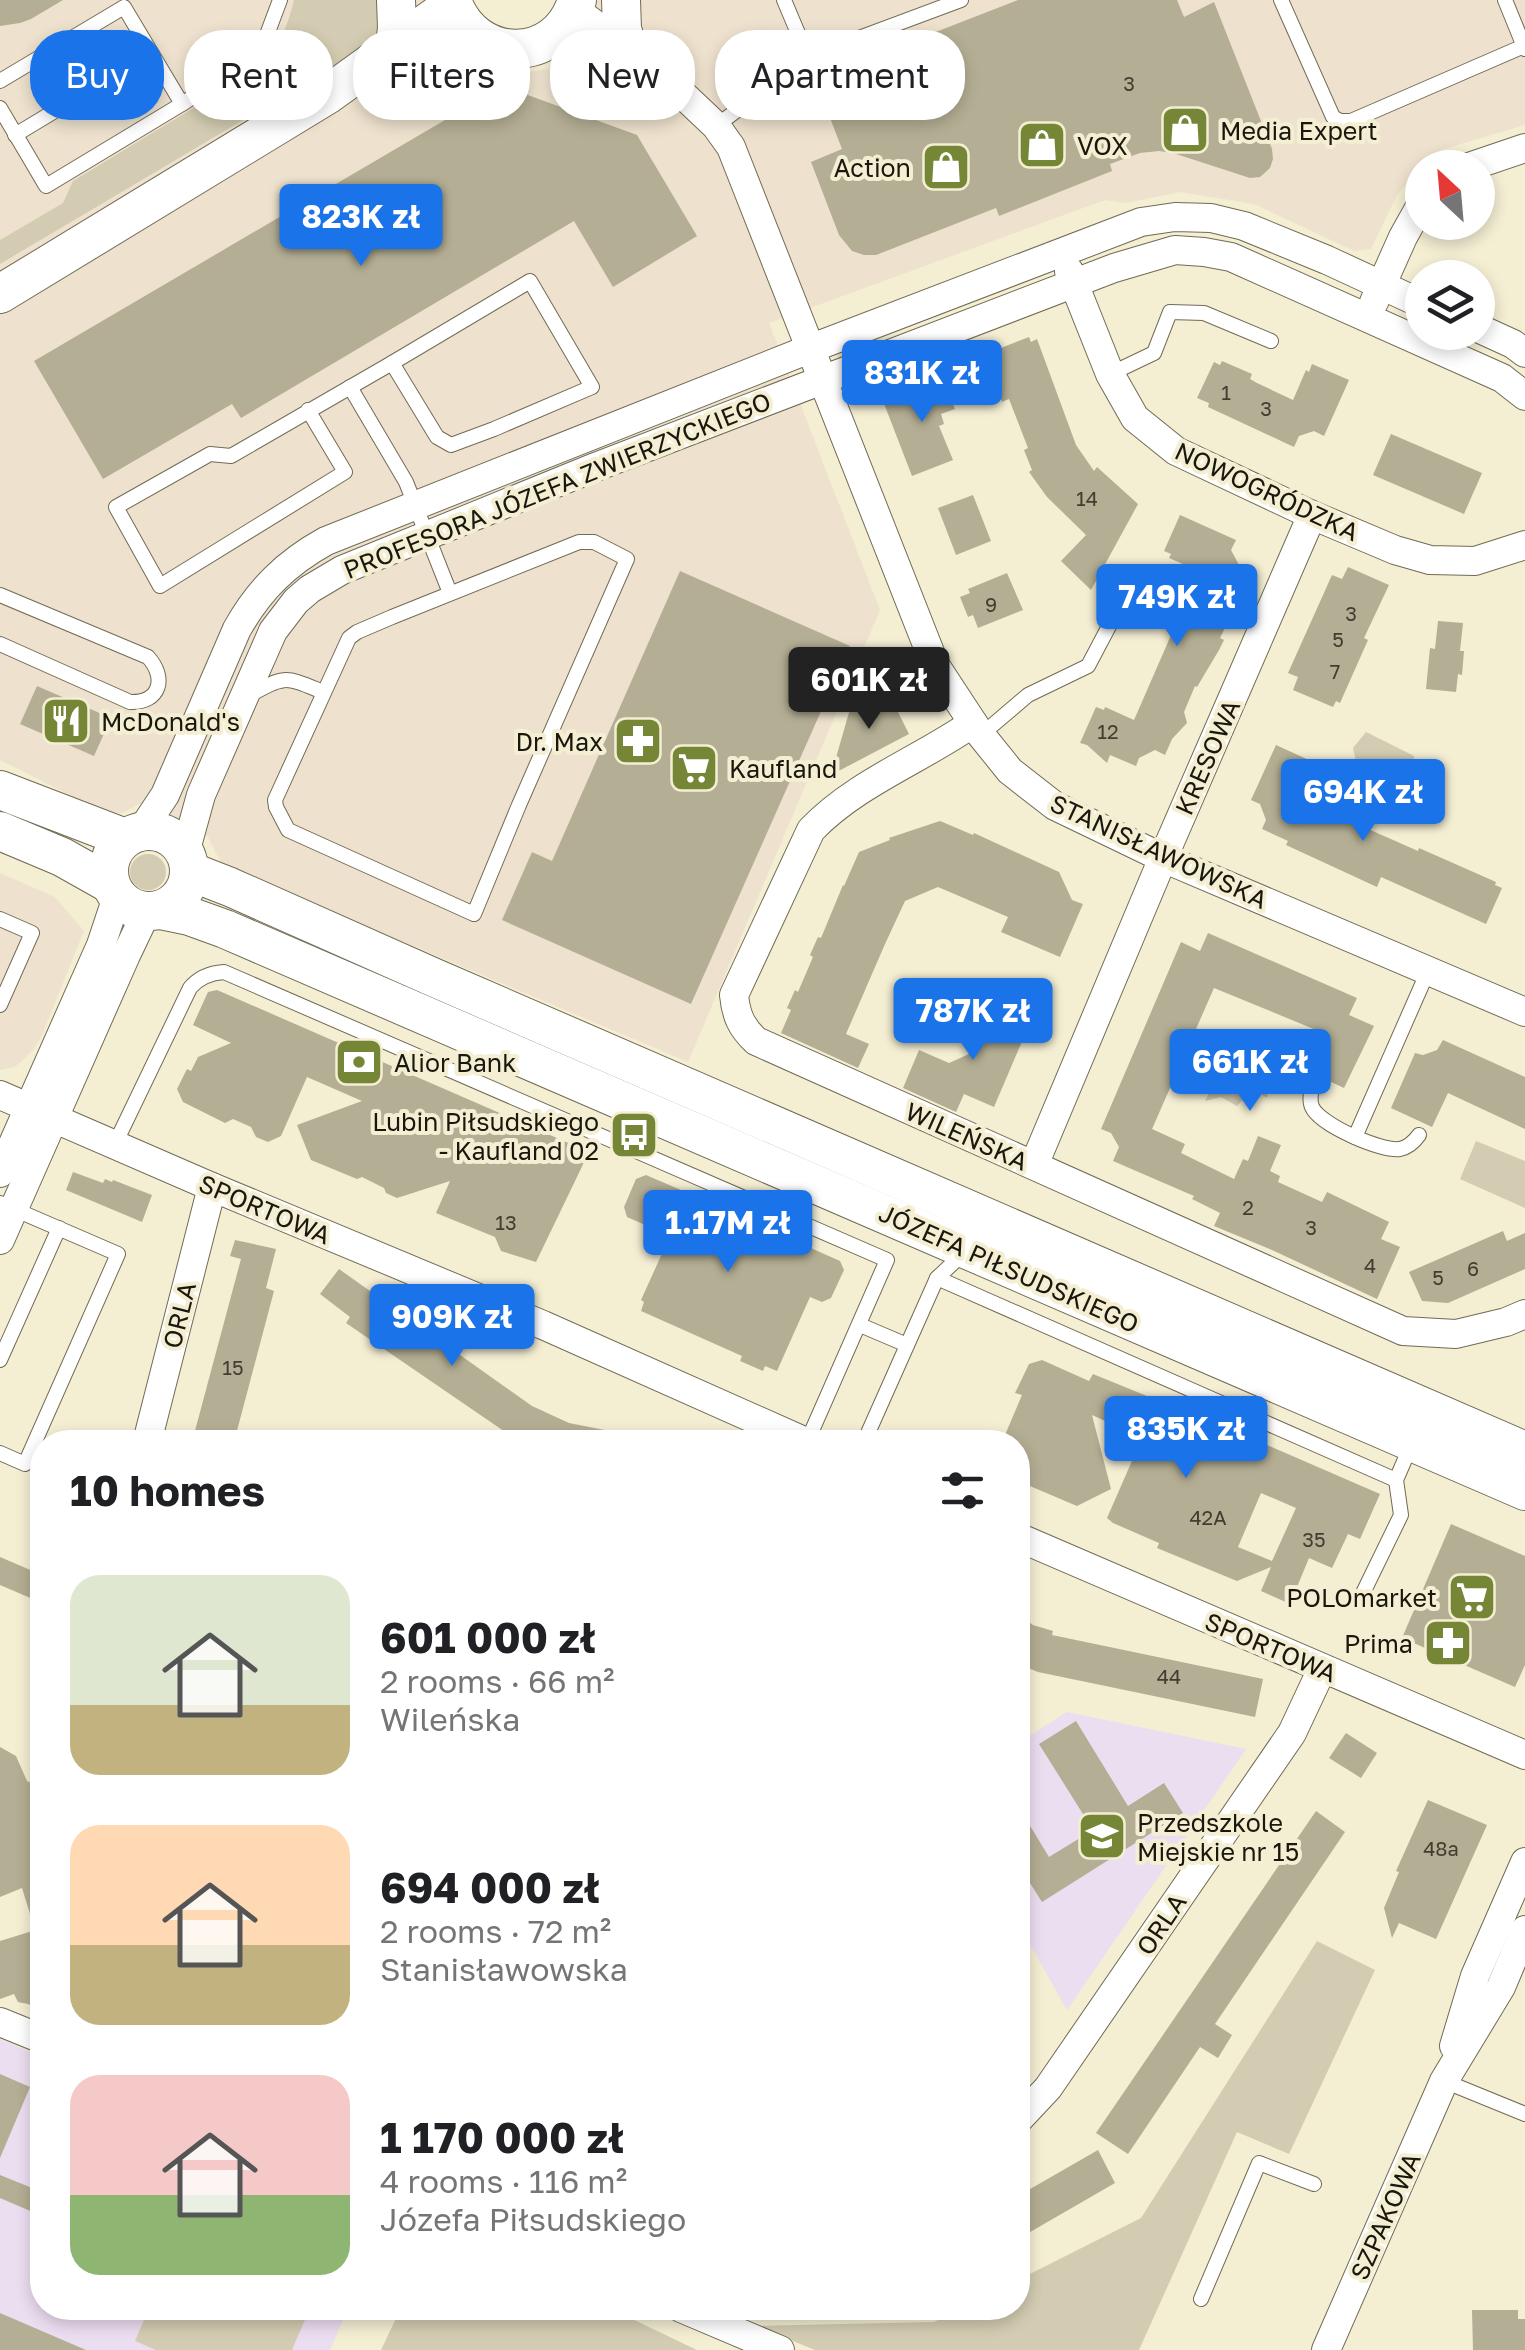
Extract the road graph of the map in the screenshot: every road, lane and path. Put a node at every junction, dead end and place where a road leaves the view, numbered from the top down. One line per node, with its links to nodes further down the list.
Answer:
1 (280, 0): 25 (lane)
2 (396, 0): 12 (street)
3 (621, 0): 16 (street)
4 (784, 0): 17 (lane)
5 (962, 0): 18 (lane)
6 (1281, 0): 20 (lane)
7 (1505, 0): 20 (lane)
8 (576, 3): 14 (street); 15 (street, STANISŁAWOWSKA)
9 (458, 11): 13 (street); 19 (street); 24 (street)
10 (85, 30): 11 (lane)
11 (138, 30)
12 (396, 30)
13 (422, 30)
14 (560, 30)
15 (602, 30)
16 (622, 30)
17 (797, 30)
18 (880, 30)
19 (550, 39)
20 (1524, 47)
21 (30, 63): 23 (lane)
22 (164, 74): 25 (lane)
23 (0, 81)
24 (333, 90)
25 (182, 104): 32 (lane)
26 (695, 106): 31 (street, STANISŁAWOWSKA)
27 (0, 108): 32 (lane)
28 (40, 120): 32 (lane)
29 (285, 120): 39 (street)
30 (724, 120): 31 (lane)
31 (716, 126): 44 (street, STANISŁAWOWSKA)
32 (15, 135)
33 (1525, 148): 34 (street)
34 (1495, 158)
35 (1405, 234): 38 (street)
36 (1061, 251): 37 (street, NOWOGRÓDZKA); 38 (street, PROFESORA JÓZEFA ZWIERZYCKIEGO); 44 (street, PROFESORA JÓZEFA ZWIERZYCKIEGO)
37 (1074, 285): 41 (street, PROFESORA JÓZEFA ZWIERZYCKIEGO); 47 (street, NOWOGRÓDZKA); 48 (street, PROFESORA JÓZEFA ZWIERZYCKIEGO)
38 (1382, 285): 40 (street, PROFESORA JÓZEFA ZWIERZYCKIEGO); 41 (street)
39 (5, 293)
40 (1405, 296)
41 (1368, 317): 50 (street, PROFESORA JÓZEFA ZWIERZYCKIEGO)
42 (1495, 336): 45 (street)
43 (1271, 340): 47 (lane)
44 (812, 348): 48 (street, STANISŁAWOWSKA); 52 (street, PROFESORA JÓZEFA ZWIERZYCKIEGO)
45 (1525, 353)
46 (392, 362): 46 (lane); 49 (lane)
47 (1110, 374): 53 (street, NOWOGRÓDZKA)
48 (824, 380): 54 (street, PROFESORA JÓZEFA ZWIERZYCKIEGO); 62 (street, STANISŁAWOWSKA)
49 (350, 387): 51 (lane); 52 (lane)
50 (1525, 396)
51 (308, 410): 51 (lane)
52 (416, 506): 54 (lane); 65 (street, PROFESORA JÓZEFA ZWIERZYCKIEGO)
53 (1312, 515): 55 (street, NOWOGRÓDZKA); 66 (street, KRESOWA)
54 (428, 535): 57 (lane); 61 (street, PROFESORA JÓZEFA ZWIERZYCKIEGO)
55 (1525, 545)
56 (1136, 575): 62 (lane)
57 (450, 593): 60 (lane); 60 (lane)
58 (0, 595): 59 (lane)
59 (0, 644)
60 (323, 692): 61 (lane)
61 (243, 699): 67 (street, PROFESORA JÓZEFA ZWIERZYCKIEGO)
62 (977, 729): 66 (street, STANISŁAWOWSKA); 79 (street, WILEŃSKA)
63 (0, 790): 65 (street)
64 (0, 831): 68 (street, JÓZEFA PIŁSUDSKIEGO)
65 (133, 835): 67 (street); 68 (street)
66 (1162, 858): 70 (street, STANISŁAWOWSKA); 79 (street, KRESOWA)
67 (187, 862): 68 (street); 98 (street, JÓZEFA PIŁSUDSKIEGO)
68 (134, 900): 75 (street); 85 (street, JÓZEFA PIŁSUDSKIEGO)
69 (0, 919): 71 (lane)
70 (1428, 971): 72 (street, STANISŁAWOWSKA); 77 (lane)
71 (0, 1005)
72 (1525, 1012)
73 (1313, 1083): 77 (lane)
74 (0, 1095): 75 (street, SPORTOWA)
75 (42, 1112): 78 (street, SPORTOWA); 80 (street); 82 (street)
76 (1419, 1135): 77 (lane)
77 (1355, 1137)
78 (115, 1144): 81 (street, SPORTOWA); 88 (lane)
79 (1034, 1166): 87 (street, WILEŃSKA)
80 (0, 1173)
81 (212, 1187): 92 (street, ORLA); 93 (street, SPORTOWA)
82 (7, 1206): 83 (lane); 84 (street)
83 (60, 1228): 90 (lane); 91 (lane)
84 (0, 1240)
85 (966, 1250): 86 (lane); 96 (street, JÓZEFA PIŁSUDSKIEGO)
86 (937, 1278): 89 (lane); 100 (lane)
87 (1525, 1314)
88 (860, 1324): 89 (lane); 94 (lane)
89 (907, 1345): 95 (lane)
90 (0, 1360)
91 (39, 1430)
92 (150, 1430)
93 (779, 1430)
94 (811, 1430)
95 (869, 1430)
96 (1412, 1442): 100 (lane); 101 (street, JÓZEFA PIŁSUDSKIEGO)
97 (30, 1451): 99 (lane)
98 (1525, 1451)
99 (0, 1453)
100 (1396, 1480): 103 (lane)
101 (1525, 1492)
102 (1030, 1541): 104 (street, SPORTOWA)
103 (1363, 1593)
104 (1322, 1669): 105 (street, SPORTOWA); 111 (street, ORLA)
105 (1525, 1755)
106 (1525, 1862): 110 (street, SZPAKOWA)
107 (1525, 1930): 110 (street, SZPAKOWA)
108 (0, 2022): 109 (street)
109 (30, 2034)
110 (1444, 2081): 112 (lane); 117 (street, SZPAKOWA)
111 (1030, 2107)
112 (1525, 2114)
113 (1314, 2184): 114 (lane)
114 (1202, 2299)
115 (709, 2320): 116 (street)
116 (780, 2350)
117 (1326, 2350)

